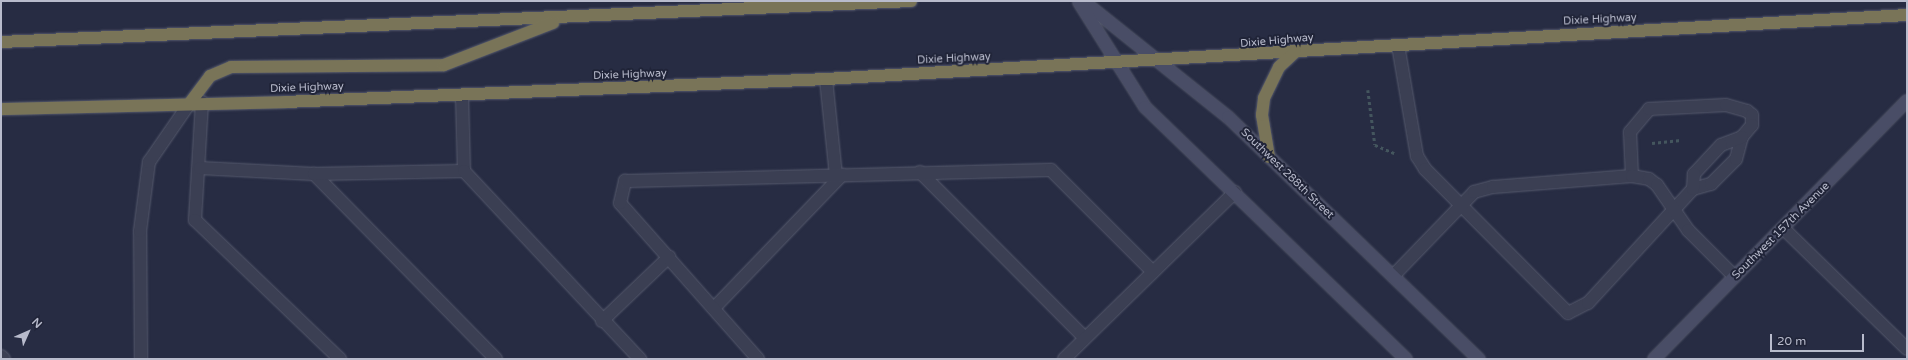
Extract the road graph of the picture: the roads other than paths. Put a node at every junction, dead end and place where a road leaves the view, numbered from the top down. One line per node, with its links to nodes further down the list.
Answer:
1 (897, 1): 2 (highway); 6 (highway)
2 (911, 1)
3 (1079, 1): 11 (main road)
4 (1083, 1): 10 (main road, Southwest 288th Street)
5 (1907, 15): 8 (highway, Dixie Highway)
6 (564, 19): 7 (highway); 16 (highway)
7 (1, 42)
8 (1398, 45): 9 (highway, Dixie Highway); 28 (lane)
9 (1295, 52): 10 (highway, Dixie Highway); 19 (highway)
10 (1162, 61): 11 (highway, Dixie Highway); 19 (main road, Southwest 288th Street)
11 (1118, 63): 12 (highway, Dixie Highway); 27 (main road)
12 (826, 79): 13 (highway, Dixie Highway); 24 (lane)
13 (462, 95): 15 (highway, Dixie Highway); 21 (lane)
14 (1907, 101): 30 (main road, Southwest 157th Avenue)
15 (202, 102): 16 (highway, Dixie Highway); 20 (lane)
16 (189, 104): 17 (highway, Dixie Highway); 41 (lane)
17 (1, 109)
18 (1742, 137): 25 (lane); 26 (lane); 26 (lane)
19 (1269, 157): 33 (main road, Southwest 288th Street)
20 (200, 168): 23 (lane); 42 (lane)
21 (464, 171): 23 (lane); 36 (lane)
22 (920, 172): 24 (lane); 32 (lane); 37 (lane)
23 (314, 174): 43 (lane)
24 (839, 175): 31 (lane); 35 (lane)
25 (1632, 176): 28 (lane); 29 (lane)
26 (1693, 189): 29 (lane)
27 (1235, 192): 32 (lane); 47 (main road)
28 (1460, 205): 29 (lane); 33 (lane)
29 (1674, 209): 34 (lane)
30 (1783, 228): 34 (main road, Southwest 157th Avenue); 38 (lane)
31 (669, 257): 35 (lane); 36 (lane)
32 (1153, 272): 37 (lane)
33 (1393, 276): 48 (main road, Southwest 288th Street)
34 (1734, 277): 49 (main road, Southwest 157th Avenue)
35 (714, 308): 45 (lane)
36 (602, 321): 44 (lane)
37 (1085, 338): 46 (lane)
38 (1907, 349)
39 (1, 356): 40 (lane)
40 (4, 359)
41 (140, 359)
42 (340, 359)
43 (496, 359)
44 (640, 359)
45 (758, 359)
46 (1064, 359)
47 (1406, 359)
48 (1479, 359)
49 (1654, 359)

